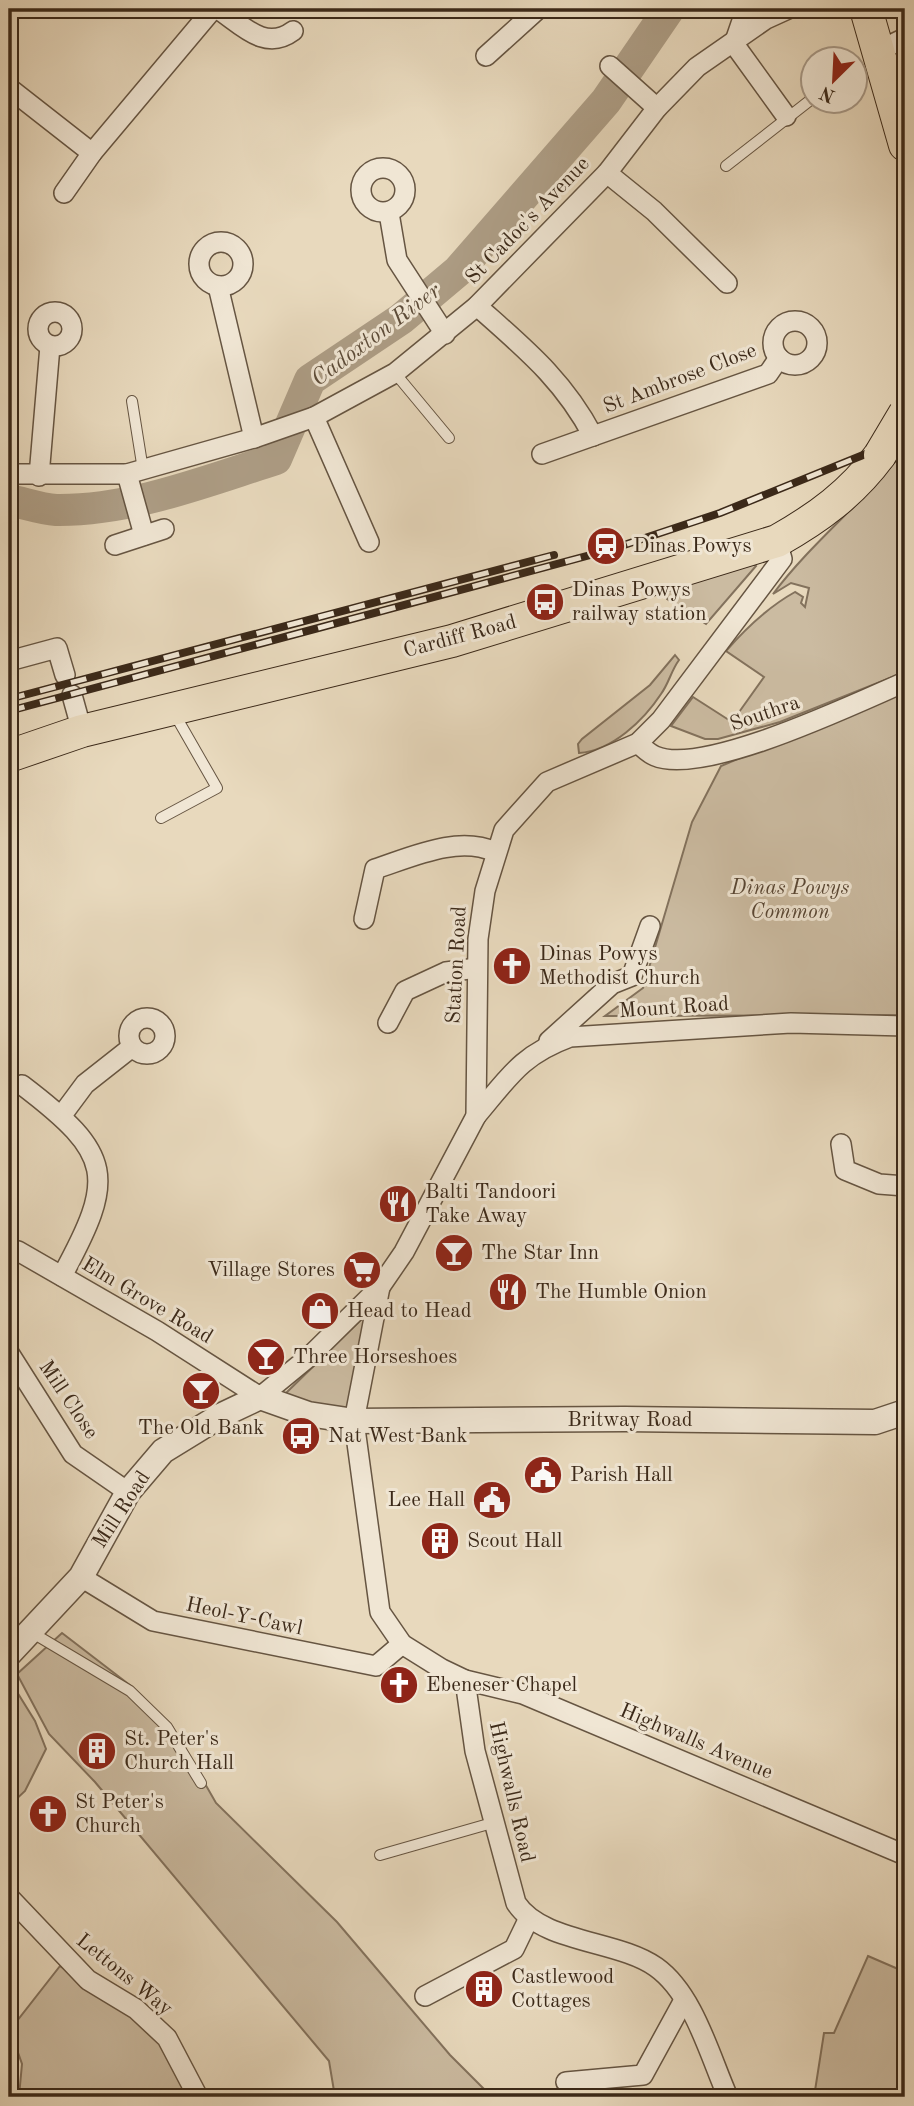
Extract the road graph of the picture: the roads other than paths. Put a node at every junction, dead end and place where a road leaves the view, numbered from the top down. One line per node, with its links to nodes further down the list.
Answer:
1 (215, 9): 6 (street); 17 (street)
2 (538, 9): 10 (street)
3 (746, 9): 8 (street)
4 (788, 9): 8 (street, St Cadoc's Avenue)
5 (866, 9): 9 (main road)
6 (293, 31)
7 (905, 38): 9 (street)
8 (734, 44): 14 (street, St Cadoc's Avenue); 15 (street)
9 (876, 52): 16 (main road)
10 (486, 56)
11 (610, 66): 14 (street)
12 (10, 92): 17 (street)
13 (799, 107): 15 (lane)
14 (657, 108): 19 (street, St Cadoc's Avenue)
15 (786, 116): 18 (lane)
16 (905, 145)
17 (92, 153): 20 (street)
18 (726, 166)
19 (607, 173): 22 (street); 24 (street, St Cadoc's Avenue)
20 (64, 192)
21 (389, 214): 25 (street)
22 (727, 283)
23 (218, 286): 33 (street)
24 (477, 306): 25 (street, St Cadoc's Avenue); 32 (street, St Ambrose Close)
25 (445, 334): 28 (street, St Cadoc's Avenue)
26 (50, 346): 37 (street)
27 (779, 358): 32 (street, St Ambrose Close)
28 (396, 373): 31 (street, St Cadoc's Avenue); 34 (lane)
29 (132, 401): 38 (lane)
30 (905, 413): 41 (main road, Cardiff Road, bridge)
31 (314, 417): 33 (street, St Cadoc's Avenue); 42 (street)
32 (593, 436): 35 (street, St Ambrose Close)
33 (254, 438): 38 (street, St Cadoc's Avenue)
34 (449, 438)
35 (542, 454)
36 (9, 474): 37 (street, St Cadoc's Avenue)
37 (39, 476): 38 (street, St Cadoc's Avenue)
38 (133, 478): 40 (street)
39 (164, 529): 40 (street)
40 (145, 535): 43 (street)
41 (777, 541): 48 (main road, Cardiff Road); 50 (street, Station Road)
42 (369, 542)
43 (115, 545)
44 (9, 661): 45 (street)
45 (65, 675)
46 (905, 682): 50 (street, Southra)
47 (72, 695): 49 (street)
48 (172, 708): 49 (main road, Cardiff Road); 52 (lane)
49 (82, 731): 51 (main road, Cardiff Road)
50 (638, 743): 53 (street, Station Road)
51 (9, 755)
52 (161, 818)
53 (495, 852): 54 (street); 56 (street, Station Road)
54 (364, 919)
55 (650, 926): 60 (street)
56 (477, 968): 57 (street); 63 (street, Station Road)
57 (388, 1024)
58 (905, 1026): 60 (street, Mount Road)
59 (132, 1047): 62 (street)
60 (540, 1048): 63 (street, Mount Road)
61 (22, 1086): 62 (street)
62 (62, 1115): 67 (street)
63 (476, 1116): 68 (street, Station Road)
64 (841, 1144): 65 (street)
65 (905, 1186)
66 (9, 1250): 67 (street, Elm Grove Road)
67 (62, 1276): 70 (street, Elm Grove Road)
68 (380, 1287): 70 (street, Station Road); 72 (street, Station Road)
69 (9, 1353): 73 (street, Mill Close)
70 (260, 1397): 72 (street, Britway Road); 73 (street, Mill Road)
71 (905, 1412): 72 (street, Britway Road)
72 (354, 1421): 76 (street)
73 (128, 1493): 74 (street, Mill Road)
74 (80, 1577): 75 (street, Mill Road); 76 (street, Heol-Y-Cawl)
75 (30, 1632): 77 (street, Mill Road); 79 (lane)
76 (402, 1644): 78 (street)
77 (9, 1654)
78 (465, 1680): 80 (street, Highwalls Road); 82 (street, Highwalls Avenue)
79 (201, 1783)
80 (492, 1823): 81 (lane); 84 (street, Highwalls Road)
81 (380, 1855)
82 (905, 1855)
83 (9, 1897): 88 (street, Lettons Way)
84 (529, 1918): 85 (street); 86 (street)
85 (425, 1997)
86 (684, 2000): 87 (street); 89 (street)
87 (566, 2082)
88 (198, 2097)
89 (728, 2097)

